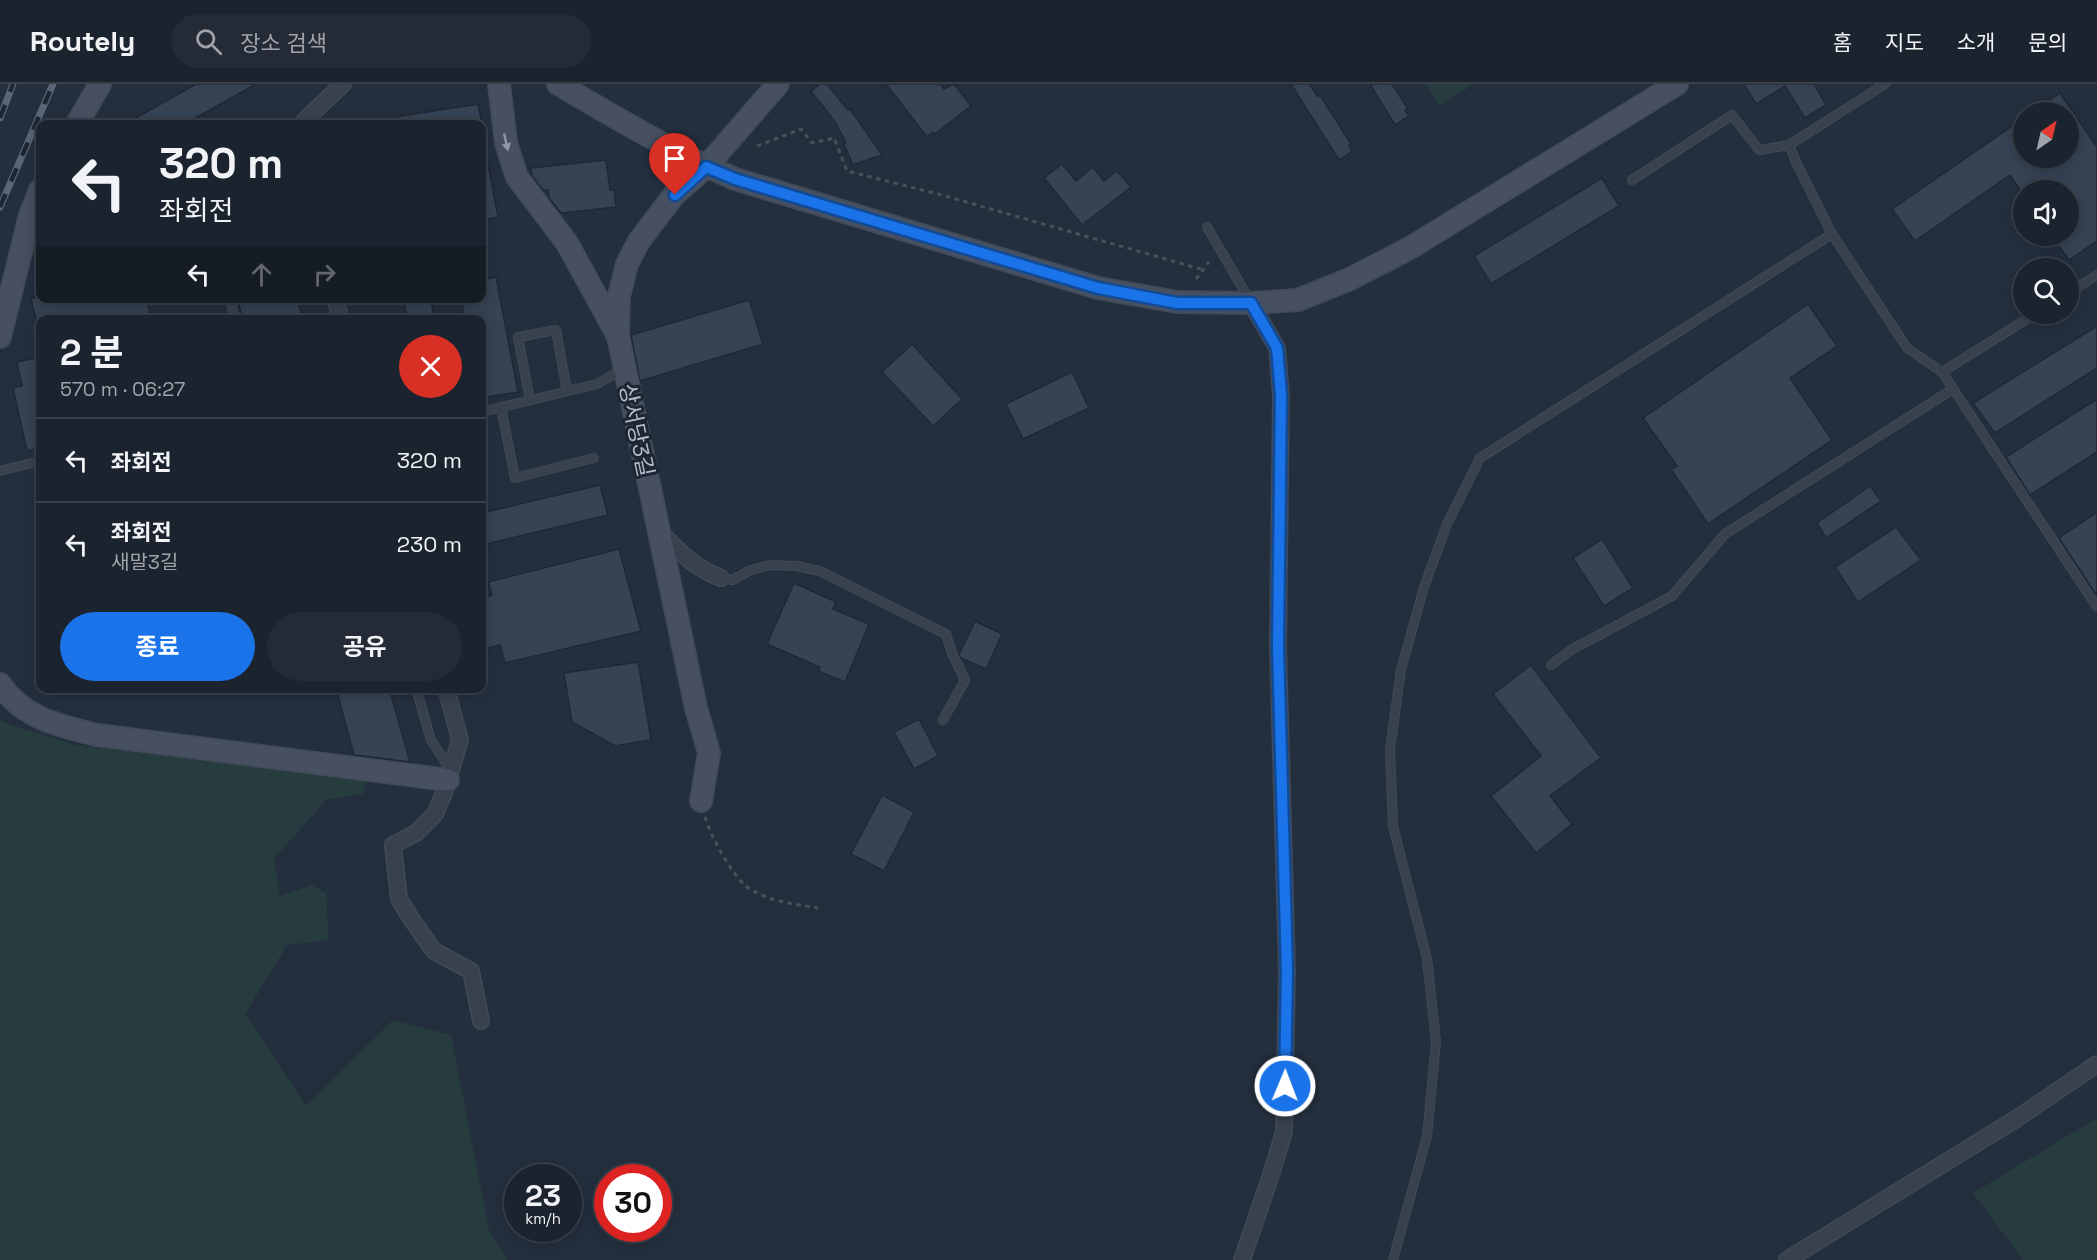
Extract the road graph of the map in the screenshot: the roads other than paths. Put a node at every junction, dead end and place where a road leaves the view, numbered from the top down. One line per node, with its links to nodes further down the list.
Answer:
1 (100, 84): 8 (street)
2 (499, 84): 20 (street, 상서당3길, one-way to 20)
3 (558, 84): 11 (street)
4 (777, 84): 11 (street)
5 (1677, 84): 18 (street)
6 (1885, 84): 10 (lane)
7 (339, 87): 9 (street)
8 (79, 120)
9 (305, 120)
10 (1789, 145): 12 (lane); 15 (lane)
11 (706, 167): 18 (street); 20 (street)
12 (1632, 180)
13 (36, 200): 21 (street)
14 (1207, 227): 18 (lane)
15 (1832, 234): 23 (lane); 45 (lane)
16 (2097, 275): 17 (lane)
17 (2079, 286)
18 (1251, 303): 44 (street)
19 (2020, 324): 23 (lane)
20 (618, 336): 22 (street, 상서당3길)
21 (0, 337)
22 (624, 368): 25 (lane); 32 (street, 상서당3길)
23 (1942, 372): 24 (lane)
24 (1953, 388): 34 (lane); 35 (lane)
25 (567, 391): 26 (lane); 26 (lane)
26 (530, 400): 27 (lane)
27 (501, 407): 28 (lane); 29 (lane)
28 (486, 411)
29 (594, 458)
30 (36, 462): 31 (lane)
31 (0, 471)
32 (658, 530): 33 (street); 41 (street, 상서당3길)
33 (721, 578): 39 (lane)
34 (2097, 607)
35 (1551, 665)
36 (0, 684): 40 (street)
37 (417, 693): 40 (lane)
38 (447, 693): 40 (street)
39 (943, 720)
40 (449, 775): 42 (street)
41 (700, 801)
42 (482, 1021)
43 (2097, 1064): 46 (street)
44 (1242, 1260)
45 (1393, 1260)
46 (1787, 1260)

